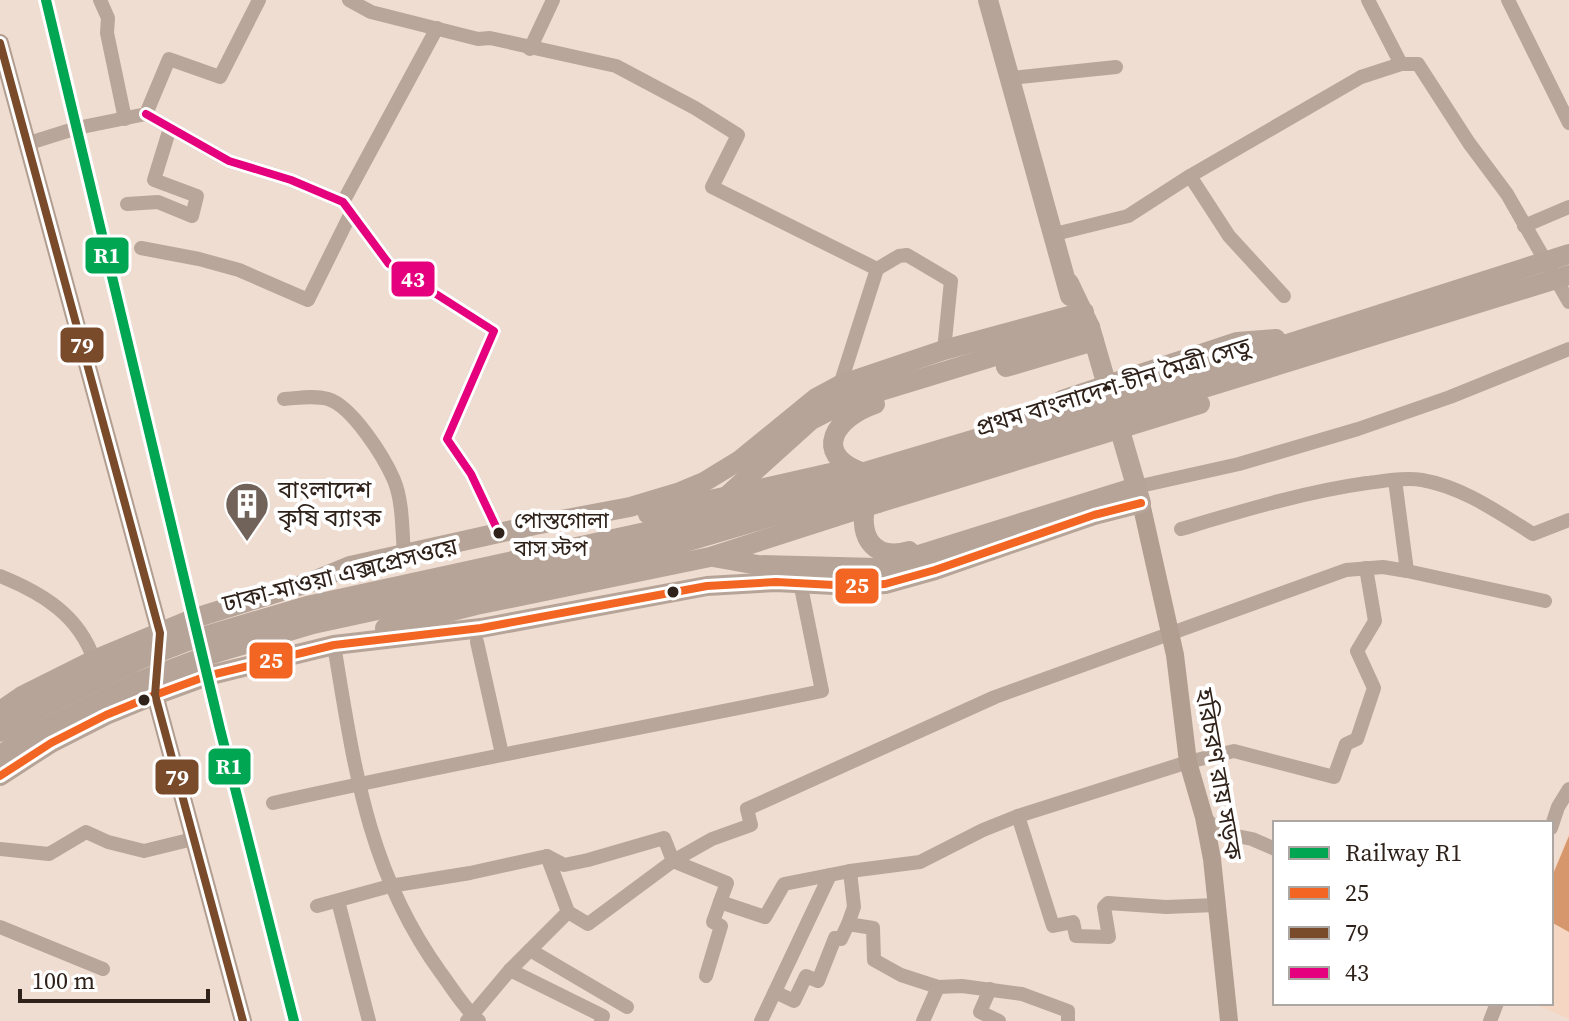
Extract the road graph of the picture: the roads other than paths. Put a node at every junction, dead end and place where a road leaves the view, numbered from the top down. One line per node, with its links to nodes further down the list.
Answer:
1 (100, 0): 15 (street)
2 (259, 0): 14 (street)
3 (349, 0): 8 (street)
4 (553, 0): 10 (street)
5 (988, 0): 13 (highway)
6 (1368, 0): 11 (street)
7 (1508, 0): 16 (street)
8 (437, 28): 10 (street); 22 (street)
9 (1, 49): 18 (main road)
10 (530, 49): 27 (street)
11 (1401, 64): 19 (street); 23 (street)
12 (1116, 67): 13 (street)
13 (1011, 78): 24 (highway)
14 (146, 114): 15 (street); 17 (street)
15 (125, 119): 18 (street)
16 (1569, 123)
17 (170, 128): 20 (street); 22 (street)
18 (26, 144): 54 (main road)
19 (1190, 176): 24 (street); 29 (street)
20 (127, 204)
21 (1569, 207): 23 (street)
22 (347, 209): 25 (street); 44 (street)
23 (1524, 226): 30 (street)
24 (1055, 234): 31 (highway)
25 (141, 248)
26 (1569, 254): 32 (highway, bridge)
27 (877, 269): 34 (street); 35 (street)
28 (1569, 275): 32 (highway, bridge)
29 (1284, 296)
30 (1569, 302)
31 (1084, 328): 34 (highway); 38 (highway); 39 (highway); 40 (highway)
32 (1318, 344): 38 (highway, bridge); 38 (highway, bridge)
33 (1569, 349): 39 (street)
34 (944, 350): 35 (highway)
35 (840, 385): 44 (highway)
36 (284, 399): 46 (street)
37 (1395, 480): 42 (street); 43 (street); 49 (street)
38 (865, 484): 39 (highway); 40 (highway); 41 (highway, ঢাকা-মাওয়া এক্সপ্রেসওয়ে, bridge); 45 (highway, bridge); 47 (highway)
39 (1132, 491): 47 (highway); 52 (highway); 55 (main road, হরিচরণ রায় সড়ক)
40 (726, 498): 41 (highway); 51 (highway)
41 (710, 518): 61 (highway, ঢাকা-মাওয়া এক্সপ্রেসওয়ে, bridge)
42 (1569, 520)
43 (1181, 529)
44 (499, 533): 46 (highway)
45 (672, 546): 47 (highway); 63 (highway, ঢাকা-মাওয়া এক্সপ্রেসওয়ে, bridge)
46 (404, 554): 51 (highway)
47 (710, 557): 57 (highway)
48 (1366, 568): 49 (street); 55 (street); 64 (street)
49 (1407, 571): 53 (street)
50 (0, 576): 58 (street)
51 (311, 582): 54 (highway)
52 (800, 582): 57 (highway); 62 (street)
53 (1545, 601)
54 (160, 633): 58 (highway); 59 (main road)
55 (1168, 633): 64 (main road, হরিচরণ রায় সড়ক); 76 (street)
56 (477, 642): 62 (street)
57 (341, 644): 59 (highway); 66 (street)
58 (94, 660): 59 (street); 60 (highway)
59 (155, 695): 65 (highway); 72 (main road)
60 (0, 711)
61 (0, 732)
62 (502, 754): 66 (street)
63 (0, 755)
64 (1188, 762): 69 (street); 70 (main road, হরিচরণ রায় সড়ক)
65 (0, 776)
66 (357, 784): 68 (street); 79 (street)
67 (1569, 789): 71 (street)
68 (273, 803)
69 (1018, 816): 77 (street); 82 (street)
70 (1204, 817): 73 (street); 82 (main road, হরিচরণ রায় সড়ক)
71 (1553, 822)
72 (193, 839): 74 (street); 96 (main road)
73 (1273, 848)
74 (0, 849)
75 (547, 856): 76 (street); 79 (street); 84 (street)
76 (673, 861): 81 (street); 84 (street)
77 (850, 871): 78 (street); 85 (street)
78 (830, 875): 81 (street); 93 (street)
79 (390, 886): 80 (street); 95 (street)
80 (338, 901): 83 (street); 97 (street)
81 (720, 902): 90 (street)
82 (1216, 905): 103 (main road, হরিচরণ রায় সড়ক)
83 (317, 906)
84 (568, 912): 87 (street)
85 (848, 924): 91 (street); 93 (street)
86 (0, 927): 88 (street)
87 (530, 950): 89 (street); 94 (street)
88 (103, 969)
89 (510, 970): 95 (street); 98 (street)
90 (706, 976)
91 (938, 987): 92 (street); 100 (street)
92 (990, 989): 101 (street); 102 (street)
93 (775, 992): 99 (street)
94 (627, 1007)
95 (472, 1019)
96 (243, 1021)
97 (369, 1021)
98 (601, 1021)
99 (761, 1021)
100 (923, 1021)
101 (999, 1021)
102 (1068, 1021)
103 (1229, 1021)

